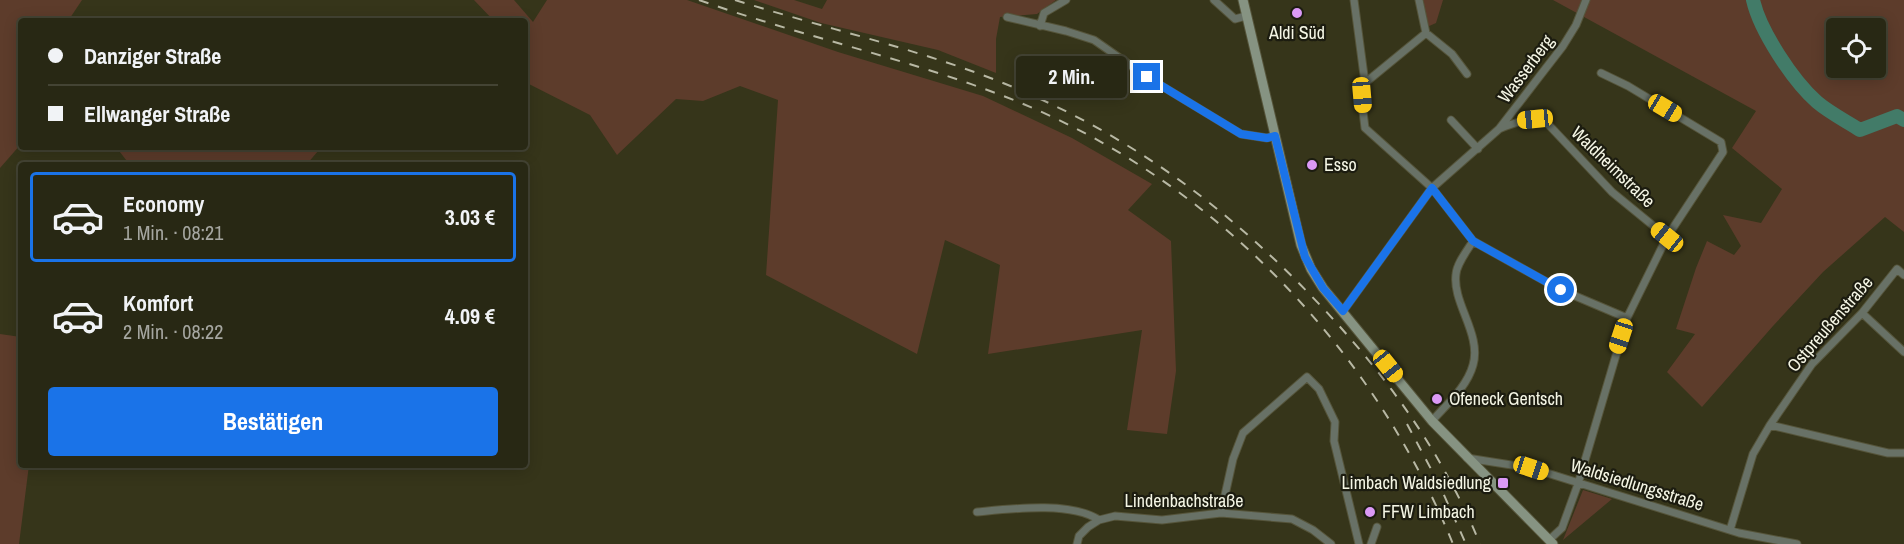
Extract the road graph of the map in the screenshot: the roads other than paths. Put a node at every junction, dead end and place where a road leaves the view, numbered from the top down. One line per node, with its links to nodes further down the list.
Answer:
1 (1066, 0): 9 (street)
2 (1214, 0): 7 (street)
3 (1243, 0): 7 (main road)
4 (1354, 0): 13 (street)
5 (1419, 0): 10 (street)
6 (1586, 0): 15 (street, Wasserberg)
7 (1246, 16): 16 (main road)
8 (1007, 17): 9 (street)
9 (1040, 26): 16 (street)
10 (1426, 33): 12 (street); 13 (street)
11 (1601, 73): 19 (street)
12 (1467, 74)
13 (1365, 83): 18 (street)
14 (1451, 120): 17 (street)
15 (1499, 129): 17 (street, Wasserberg); 19 (street, Waldheimstraße)
16 (1275, 136): 22 (main road)
17 (1478, 149): 18 (street, Wasserberg)
18 (1432, 188): 20 (street); 22 (street, Wasserberg)
19 (1667, 237): 24 (street)
20 (1473, 241): 24 (street); 26 (street)
21 (1904, 274): 23 (street, Ostpreußenstraße)
22 (1343, 311): 26 (main road)
23 (1862, 313): 25 (street); 27 (street, Ostpreußenstraße)
24 (1627, 318): 30 (street)
25 (1904, 352)
26 (1432, 421): 29 (main road)
27 (1770, 425): 28 (street); 35 (street, Ostpreußenstraße)
28 (1904, 453)
29 (1467, 458): 30 (street, Waldsiedlungsstraße); 36 (main road)
30 (1578, 484): 35 (street, Waldsiedlungsstraße); 36 (street)
31 (977, 512): 33 (street)
32 (1221, 513): 33 (street, Lindenbachstraße); 38 (street, Lindenbachstraße); 39 (street)
33 (1099, 520): 37 (street, Lindenbachstraße)
34 (1377, 527): 40 (street)
35 (1730, 530): 41 (street, Waldsiedlungsstraße)
36 (1551, 542)
37 (1077, 544)
38 (1331, 544)
39 (1359, 544)
40 (1371, 544)
41 (1797, 544)

